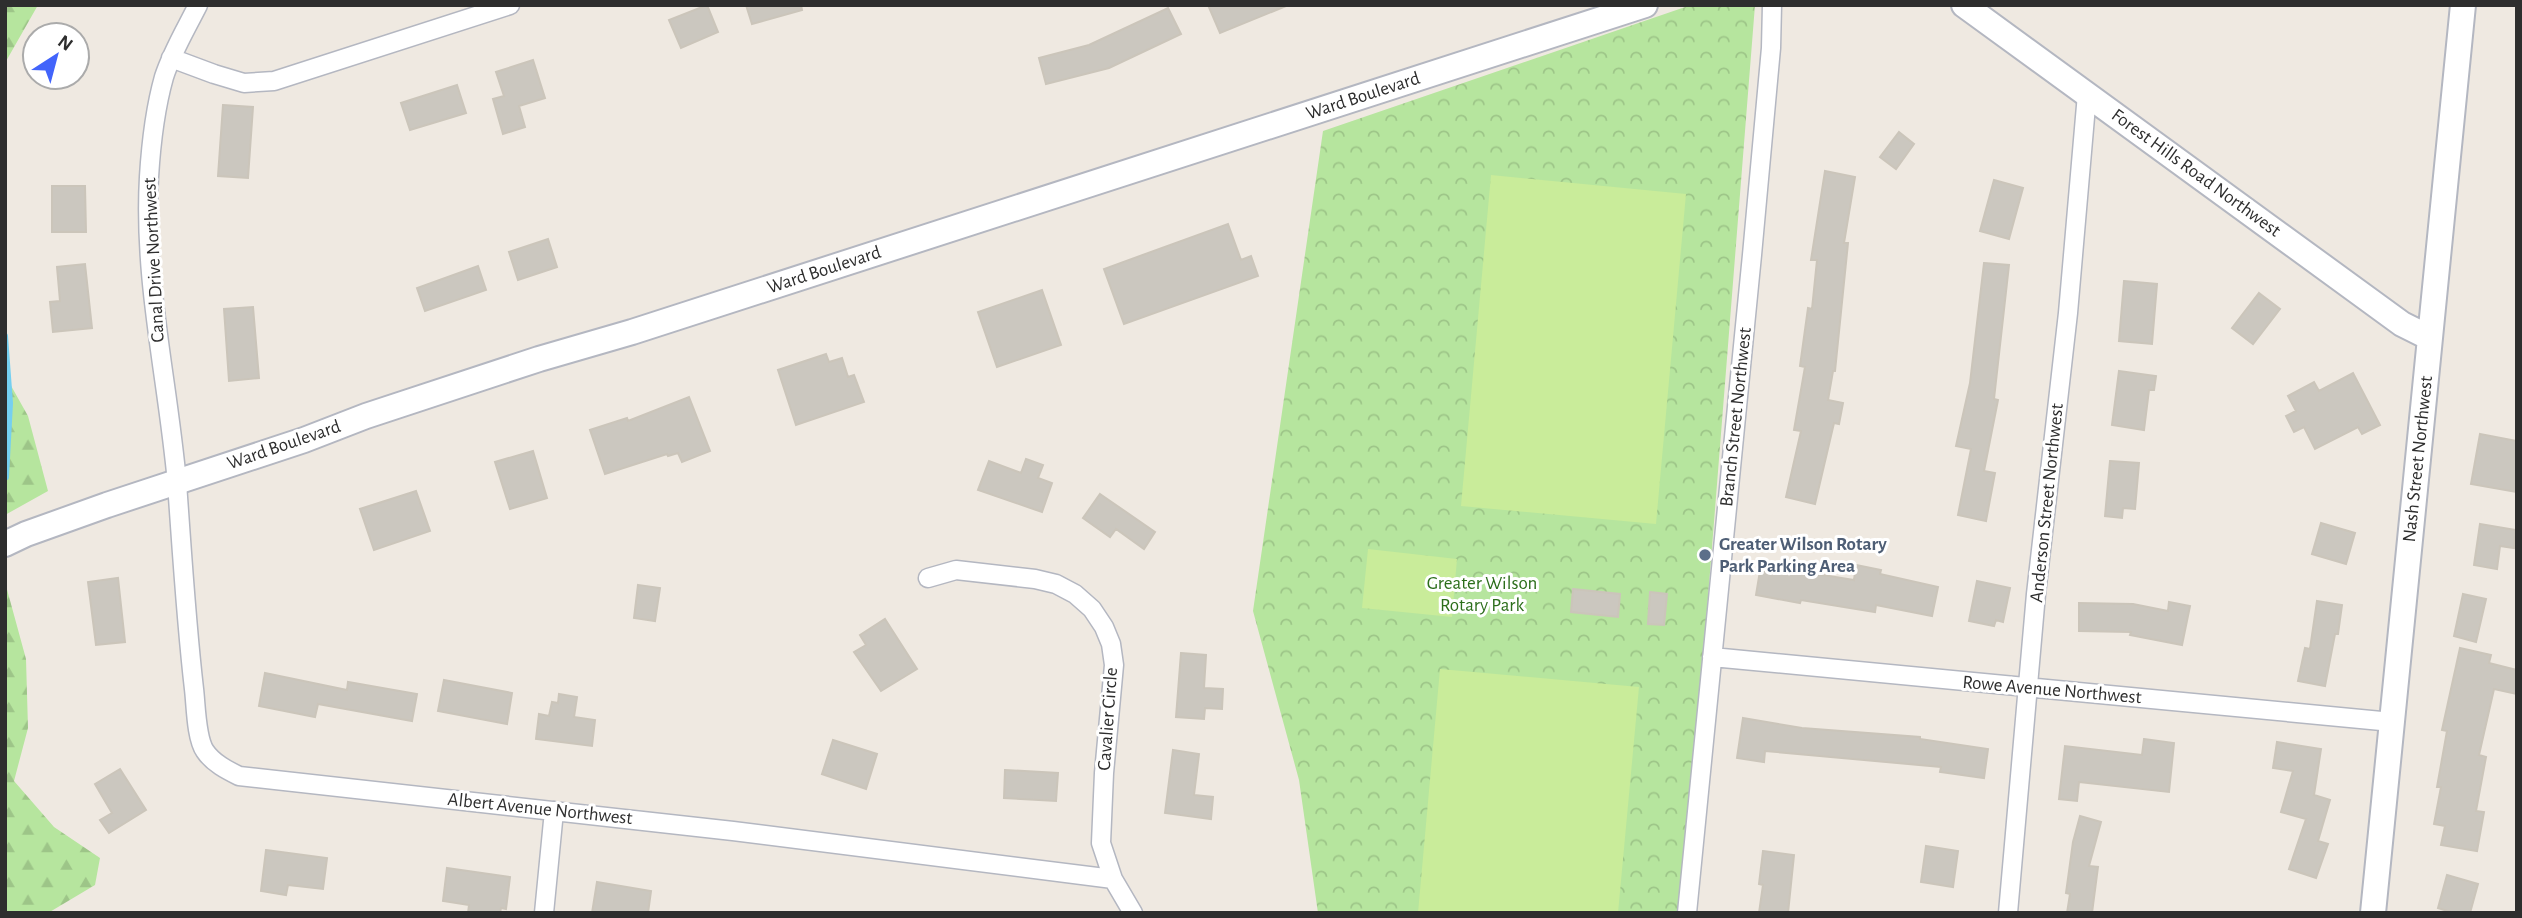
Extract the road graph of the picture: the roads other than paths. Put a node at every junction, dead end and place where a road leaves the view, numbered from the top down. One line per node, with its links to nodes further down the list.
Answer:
1 (198, 5): 7 (street, Canal Drive Northwest)
2 (510, 5): 7 (street)
3 (1645, 5): 10 (main road, Ward Boulevard)
4 (1772, 5): 13 (street, Branch Street Northwest)
5 (1964, 5): 8 (main road, Forest Hills Road Northwest)
6 (2463, 5): 9 (main road, Nash Street Northwest)
7 (171, 58): 10 (street, Canal Drive Northwest)
8 (2087, 94): 9 (main road, Forest Hills Road Northwest); 14 (street, Anderson Street Northwest)
9 (2430, 338): 15 (main road, Nash Street Northwest)
10 (177, 481): 11 (main road, Ward Boulevard); 16 (street, Albert Avenue Northwest)
11 (5, 544)
12 (928, 578): 17 (street, Cavalier Circle)
13 (1712, 657): 14 (street, Rowe Avenue Northwest); 20 (street, Branch Street Northwest)
14 (2028, 688): 15 (street, Rowe Avenue Northwest); 21 (street, Anderson Street Northwest)
15 (2392, 722): 22 (main road, Nash Street Northwest)
16 (554, 811): 17 (street, Albert Avenue Northwest); 18 (street)
17 (1114, 879): 19 (street)
18 (544, 913)
19 (1133, 913)
20 (1687, 913)
21 (2008, 913)
22 (2373, 913)

